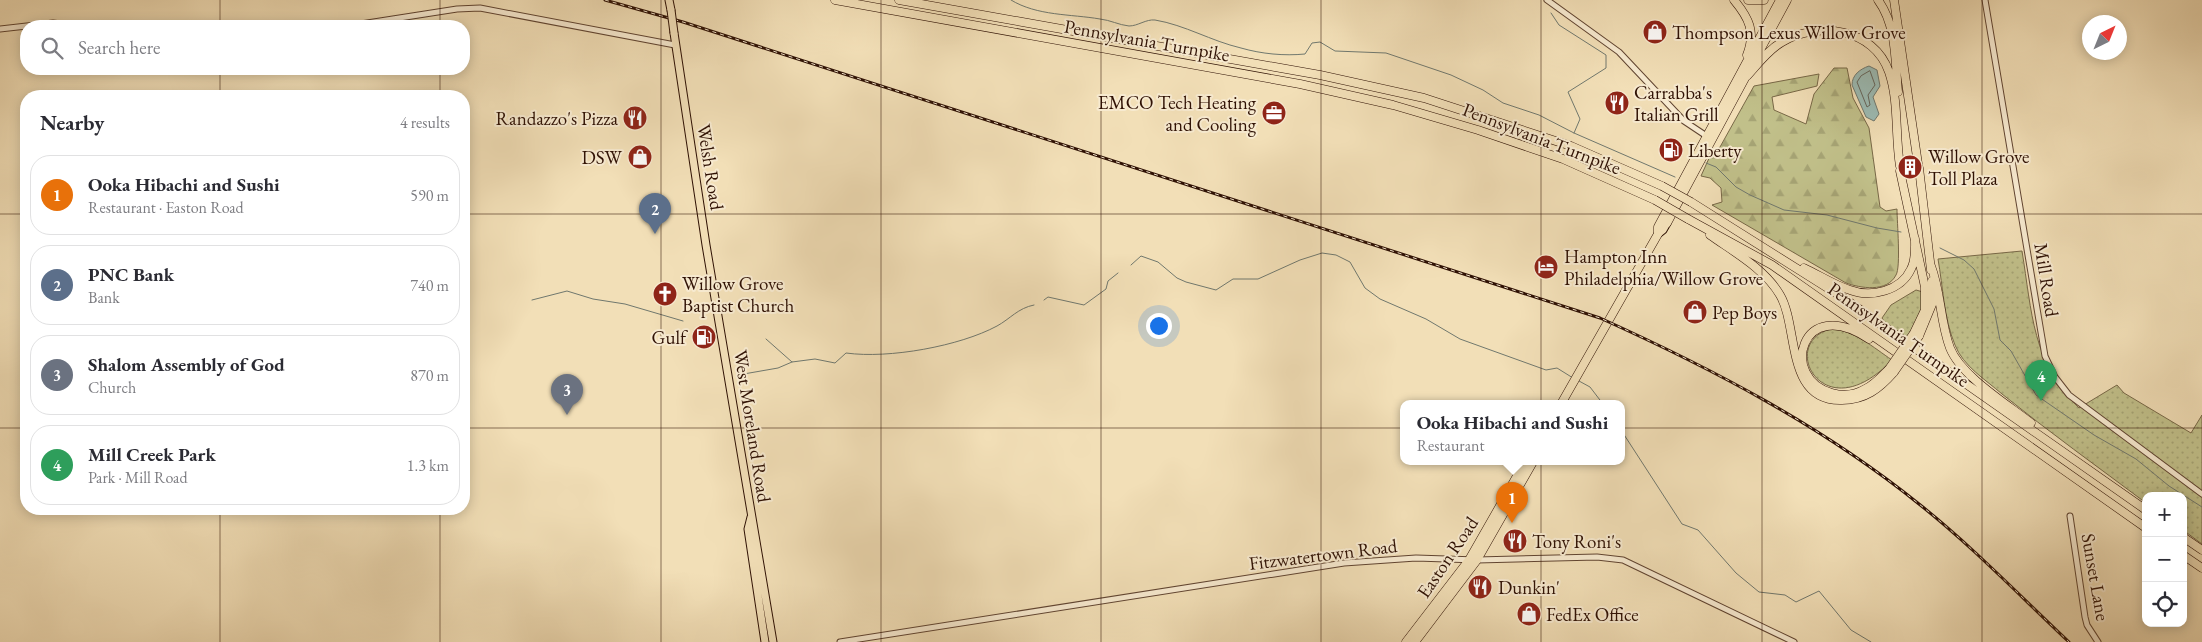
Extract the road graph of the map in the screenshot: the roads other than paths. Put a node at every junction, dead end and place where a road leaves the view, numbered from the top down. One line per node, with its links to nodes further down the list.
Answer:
1 (669, 0): 18 (main road, Welsh Road, bridge)
2 (835, 0): 23 (highway, Pennsylvania Turnpike, bridge)
3 (899, 0): 27 (highway, Pennsylvania Turnpike, bridge)
4 (1547, 0): 22 (street)
5 (1734, 0): 19 (highway)
6 (1748, 0): 7 (highway)
7 (1764, 0)
8 (1780, 0): 19 (highway)
9 (1787, 0): 20 (highway)
10 (1878, 0): 21 (highway)
11 (1883, 0): 16 (highway)
12 (1894, 0): 16 (highway)
13 (1985, 0): 37 (street, Mill Road)
14 (386, 20): 18 (street)
15 (20, 26): 17 (street)
16 (1898, 27): 28 (highway)
17 (0, 29)
18 (675, 45): 30 (main road, Welsh Road)
19 (1749, 60): 22 (highway)
20 (1747, 76): 21 (highway); 22 (highway)
21 (1895, 100): 26 (highway)
22 (1710, 138): 24 (highway); 25 (highway)
23 (1688, 218): 31 (highway, Pennsylvania Turnpike); 32 (highway)
24 (1667, 223): 25 (main road)
25 (1658, 234): 33 (highway)
26 (1916, 238): 27 (highway); 29 (highway)
27 (1762, 245): 36 (highway, Pennsylvania Turnpike)
28 (1931, 266): 29 (highway); 36 (highway)
29 (1917, 335): 32 (highway, bridge)
30 (722, 340): 40 (main road, West Moreland Road)
31 (1912, 364): 32 (highway); 41 (highway, Pennsylvania Turnpike)
32 (1891, 371)
33 (1563, 400)
34 (1523, 465): 45 (highway, Easton Road)
35 (1531, 465): 45 (highway, Easton Road)
36 (2093, 472): 38 (highway, Pennsylvania Turnpike)
37 (2202, 494)
38 (2142, 507)
39 (2070, 516): 53 (street, Sunset Lane)
40 (751, 517): 47 (main road, West Moreland Road); 48 (main road, West Moreland Road)
41 (2142, 525)
42 (2187, 540): 43 (highway)
43 (2202, 550)
44 (2187, 558): 46 (highway)
45 (1473, 560): 49 (street, Fitzwatertown Road); 50 (highway, Easton Road); 51 (highway, Easton Road); 52 (street, Fitzwatertown Road)
46 (2202, 568)
47 (765, 642)
48 (773, 642)
49 (840, 642)
50 (1406, 642)
51 (1415, 642)
52 (1794, 642)
53 (2098, 642)

